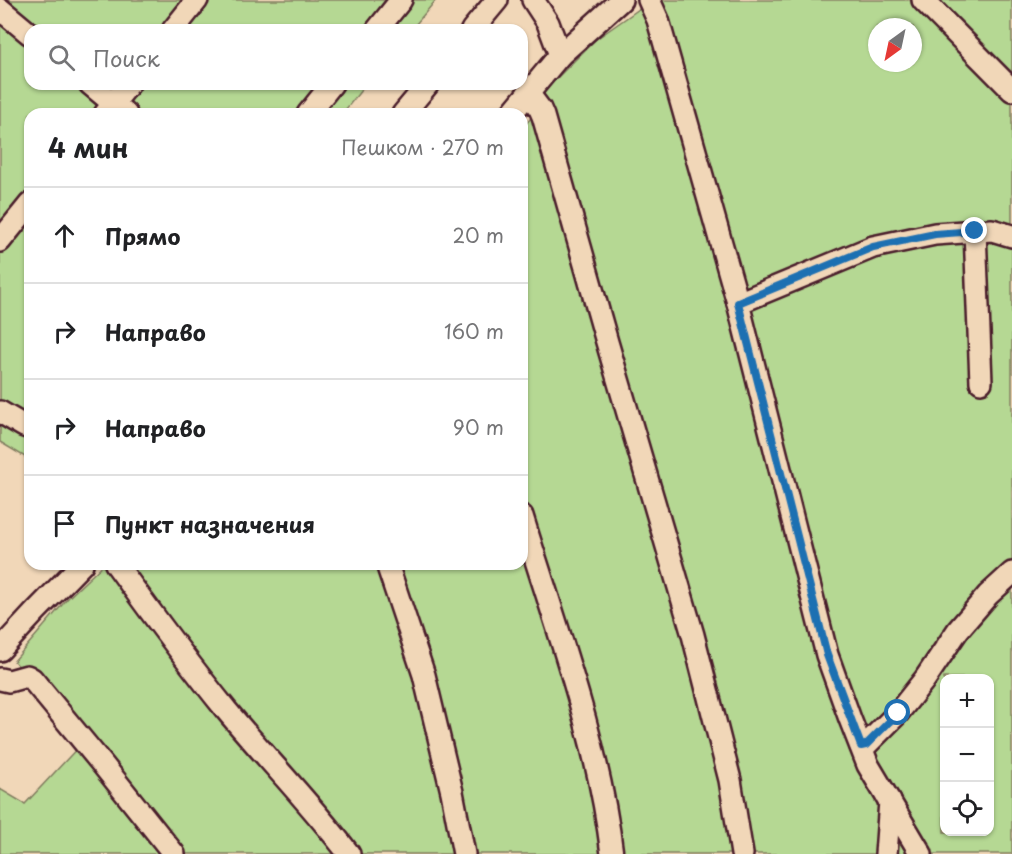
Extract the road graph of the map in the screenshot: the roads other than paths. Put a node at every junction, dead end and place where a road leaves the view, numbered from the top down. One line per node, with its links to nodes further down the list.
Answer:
1 (197, 0): 9 (street)
2 (401, 0): 10 (street)
3 (497, 0): 11 (street)
4 (533, 0): 13 (street)
5 (621, 0): 13 (street)
6 (649, 0): 29 (street)
7 (922, 0): 18 (street)
8 (0, 9): 12 (street)
9 (178, 24)
10 (382, 24)
11 (477, 24)
12 (24, 29)
13 (560, 55): 19 (street)
14 (96, 90): 20 (street)
15 (126, 90): 21 (street)
16 (327, 90): 22 (street)
17 (423, 90): 23 (street)
18 (1012, 90)
19 (528, 93): 24 (street); 46 (street)
20 (113, 108)
21 (116, 108)
22 (313, 108)
23 (408, 108)
24 (516, 108)
25 (24, 211): 28 (street)
26 (975, 231): 27 (street); 29 (street); 30 (street)
27 (1012, 236)
28 (0, 241)
29 (738, 303): 40 (street)
30 (981, 382)
31 (0, 412): 32 (street)
32 (24, 426)
33 (528, 535): 45 (street)
34 (76, 570): 38 (street)
35 (120, 570): 43 (street)
36 (389, 570): 44 (street)
37 (1012, 573): 40 (street)
38 (0, 650)
39 (0, 679): 42 (street)
40 (861, 746): 41 (street)
41 (890, 801): 47 (street); 48 (street)
42 (174, 854)
43 (350, 854)
44 (464, 854)
45 (612, 854)
46 (741, 854)
47 (886, 854)
48 (921, 854)

